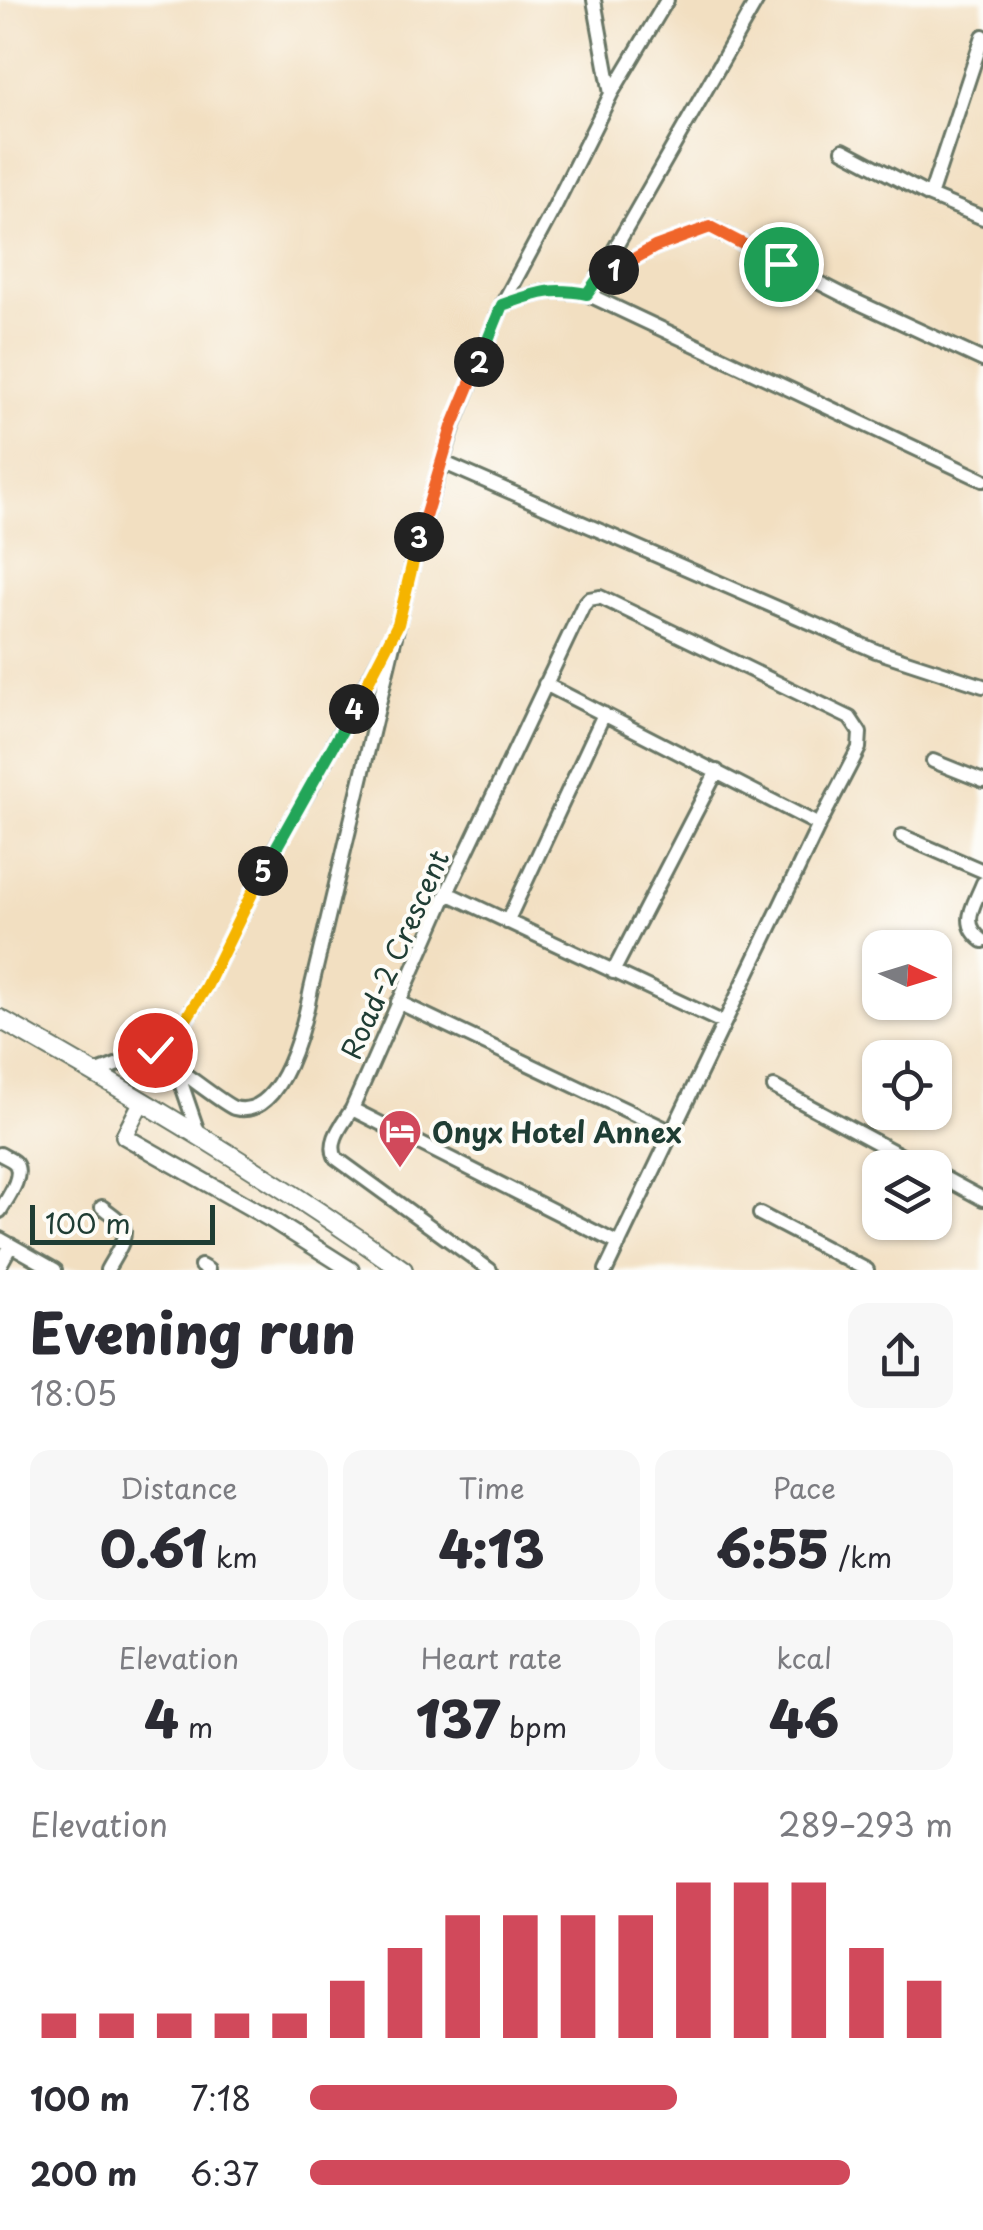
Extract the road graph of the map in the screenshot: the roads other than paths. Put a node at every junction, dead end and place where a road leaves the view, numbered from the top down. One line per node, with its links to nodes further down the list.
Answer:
1 (594, 0): 5 (street)
2 (667, 0): 5 (street)
3 (757, 0): 9 (street)
4 (983, 36): 7 (street)
5 (612, 94): 11 (street)
6 (843, 150): 7 (street)
7 (930, 196): 8 (street)
8 (983, 218)
9 (597, 280): 10 (street); 12 (street)
10 (587, 294): 11 (street); 14 (street)
11 (502, 305): 13 (street)
12 (983, 360)
13 (442, 462): 15 (street); 17 (street)
14 (983, 480)
15 (398, 624): 33 (street); 34 (street)
16 (546, 684): 18 (street); 22 (street, Road-2 Crescent); 26 (street, Road-2 Crescent)
17 (983, 686)
18 (604, 714): 20 (street); 27 (street)
19 (933, 761): 21 (street)
20 (717, 771): 22 (street); 29 (street)
21 (983, 781)
22 (819, 825): 32 (street)
23 (902, 836): 24 (street)
24 (983, 871)
25 (983, 884): 28 (street)
26 (447, 893): 27 (street); 30 (street, Road-2 Crescent)
27 (508, 922): 29 (street)
28 (983, 941)
29 (612, 972): 32 (street)
30 (398, 1002): 38 (street, Road-2 Crescent); 39 (street)
31 (0, 1019): 35 (main road)
32 (724, 1023): 39 (street)
33 (176, 1035): 34 (street); 35 (street)
34 (176, 1068): 40 (street)
35 (96, 1073): 37 (main road)
36 (774, 1087): 41 (street)
37 (142, 1101): 40 (main road); 53 (street)
38 (352, 1109): 49 (street); 55 (street, Road-2 Crescent)
39 (672, 1132): 49 (street)
40 (199, 1135): 54 (main road)
41 (891, 1150)
42 (0, 1154): 46 (street)
43 (952, 1182): 44 (street)
44 (983, 1199)
45 (102, 1208): 52 (street)
46 (0, 1211)
47 (760, 1214): 57 (street)
48 (5, 1242): 50 (street); 51 (street)
49 (618, 1244): 56 (street)
50 (0, 1264)
51 (55, 1270)
52 (107, 1270)
53 (350, 1270)
54 (404, 1270)
55 (490, 1270)
56 (606, 1270)
57 (867, 1270)

